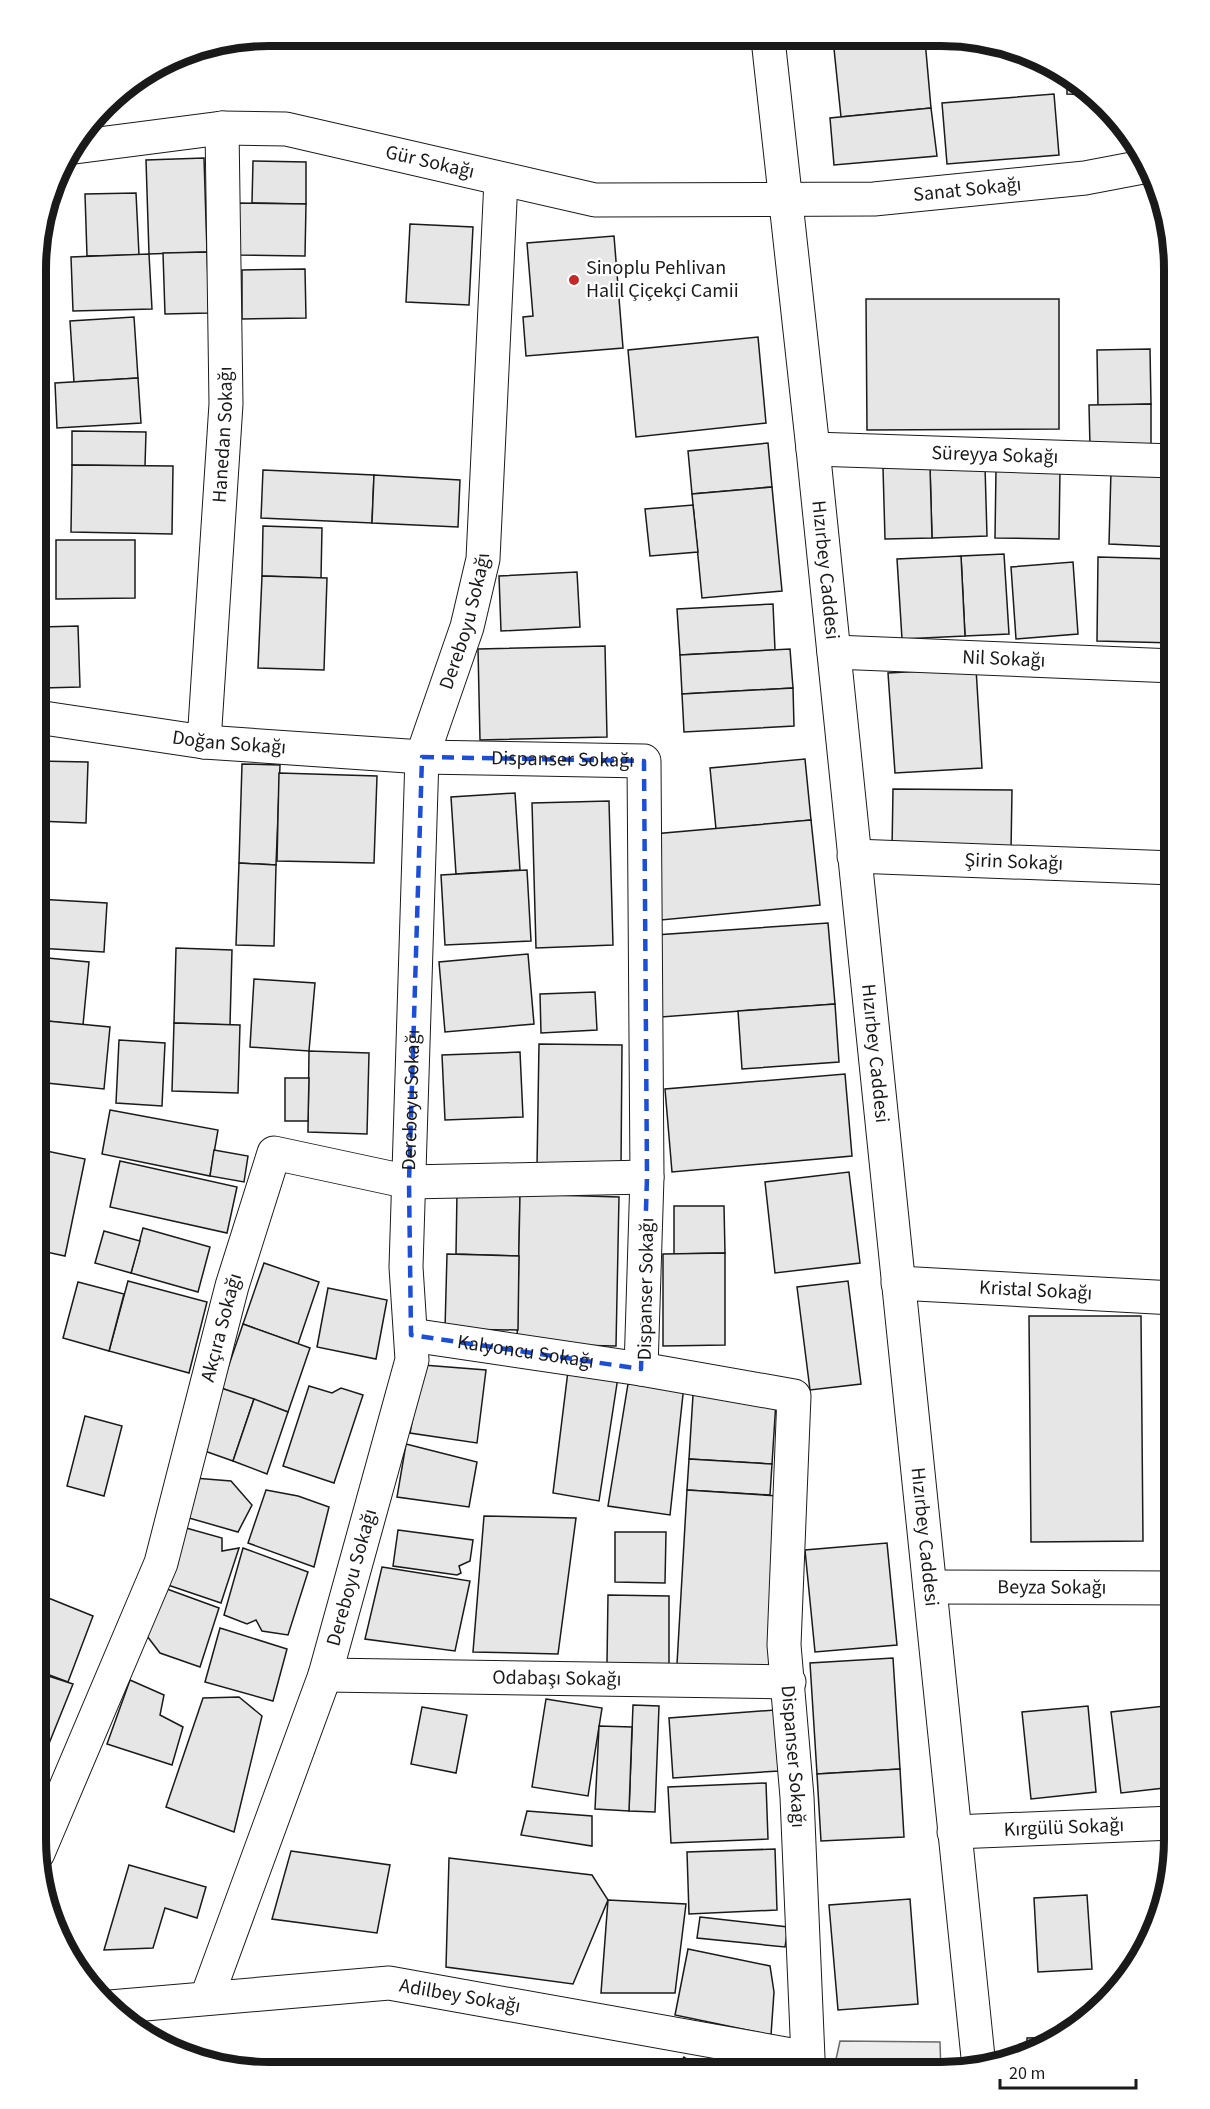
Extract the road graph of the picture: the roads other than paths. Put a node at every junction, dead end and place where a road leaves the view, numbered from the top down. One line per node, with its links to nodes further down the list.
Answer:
1 (769, 47): 6 (street, Hızırbey Caddesi)
2 (222, 128): 3 (street, Gür Sokağı); 5 (street, Gür Sokağı); 12 (street, Hanedan Sokağı)
3 (84, 146)
4 (1139, 168): 6 (street, Sanat Sokağı)
5 (501, 180): 6 (street, Gür Sokağı); 13 (street, Dereboyu Sokağı)
6 (786, 199): 7 (street, Hızırbey Caddesi)
7 (813, 449): 8 (street, Süreyya Sokağı); 9 (street, Hızırbey Caddesi)
8 (1164, 461)
9 (834, 652): 10 (street, Nil Sokağı); 14 (street, Hızırbey Caddesi)
10 (1164, 666)
11 (46, 718): 12 (street, Doğan Sokağı)
12 (204, 742): 13 (street, Doğan Sokağı)
13 (422, 757): 16 (street, Dispanser Sokağı); 17 (street, Dereboyu Sokağı)
14 (854, 856): 15 (street, Şirin Sokağı); 18 (street, Hızırbey Caddesi)
15 (1164, 868)
16 (647, 1177): 17 (street, Akçıra Sokağı); 21 (street, Dispanser Sokağı)
17 (409, 1182): 20 (street, Dereboyu Sokağı); 28 (street, Akçıra Sokağı)
18 (898, 1283): 19 (street, Kristal Sokağı); 22 (street, Hızırbey Caddesi)
19 (1164, 1297)
20 (411, 1335): 21 (street, Kalyoncu Sokağı); 24 (street, Dereboyu Sokağı)
21 (641, 1369): 25 (street, Dispanser Sokağı)
22 (930, 1587): 23 (street, Beyza Sokağı); 27 (street, Hızırbey Caddesi)
23 (1164, 1588)
24 (325, 1676): 25 (street, Odabaşı Sokağı); 29 (street, Dereboyu Sokağı)
25 (789, 1682): 31 (street, Dispanser Sokağı)
26 (1164, 1823): 27 (street, Kırgülü Sokağı)
27 (954, 1832): 32 (street, Hızırbey Caddesi)
28 (46, 1834)
29 (207, 1996): 30 (street, Adilbey Sokağı); 31 (street, Adilbey Sokağı)
30 (122, 2006)
31 (808, 2058)
32 (978, 2059)

